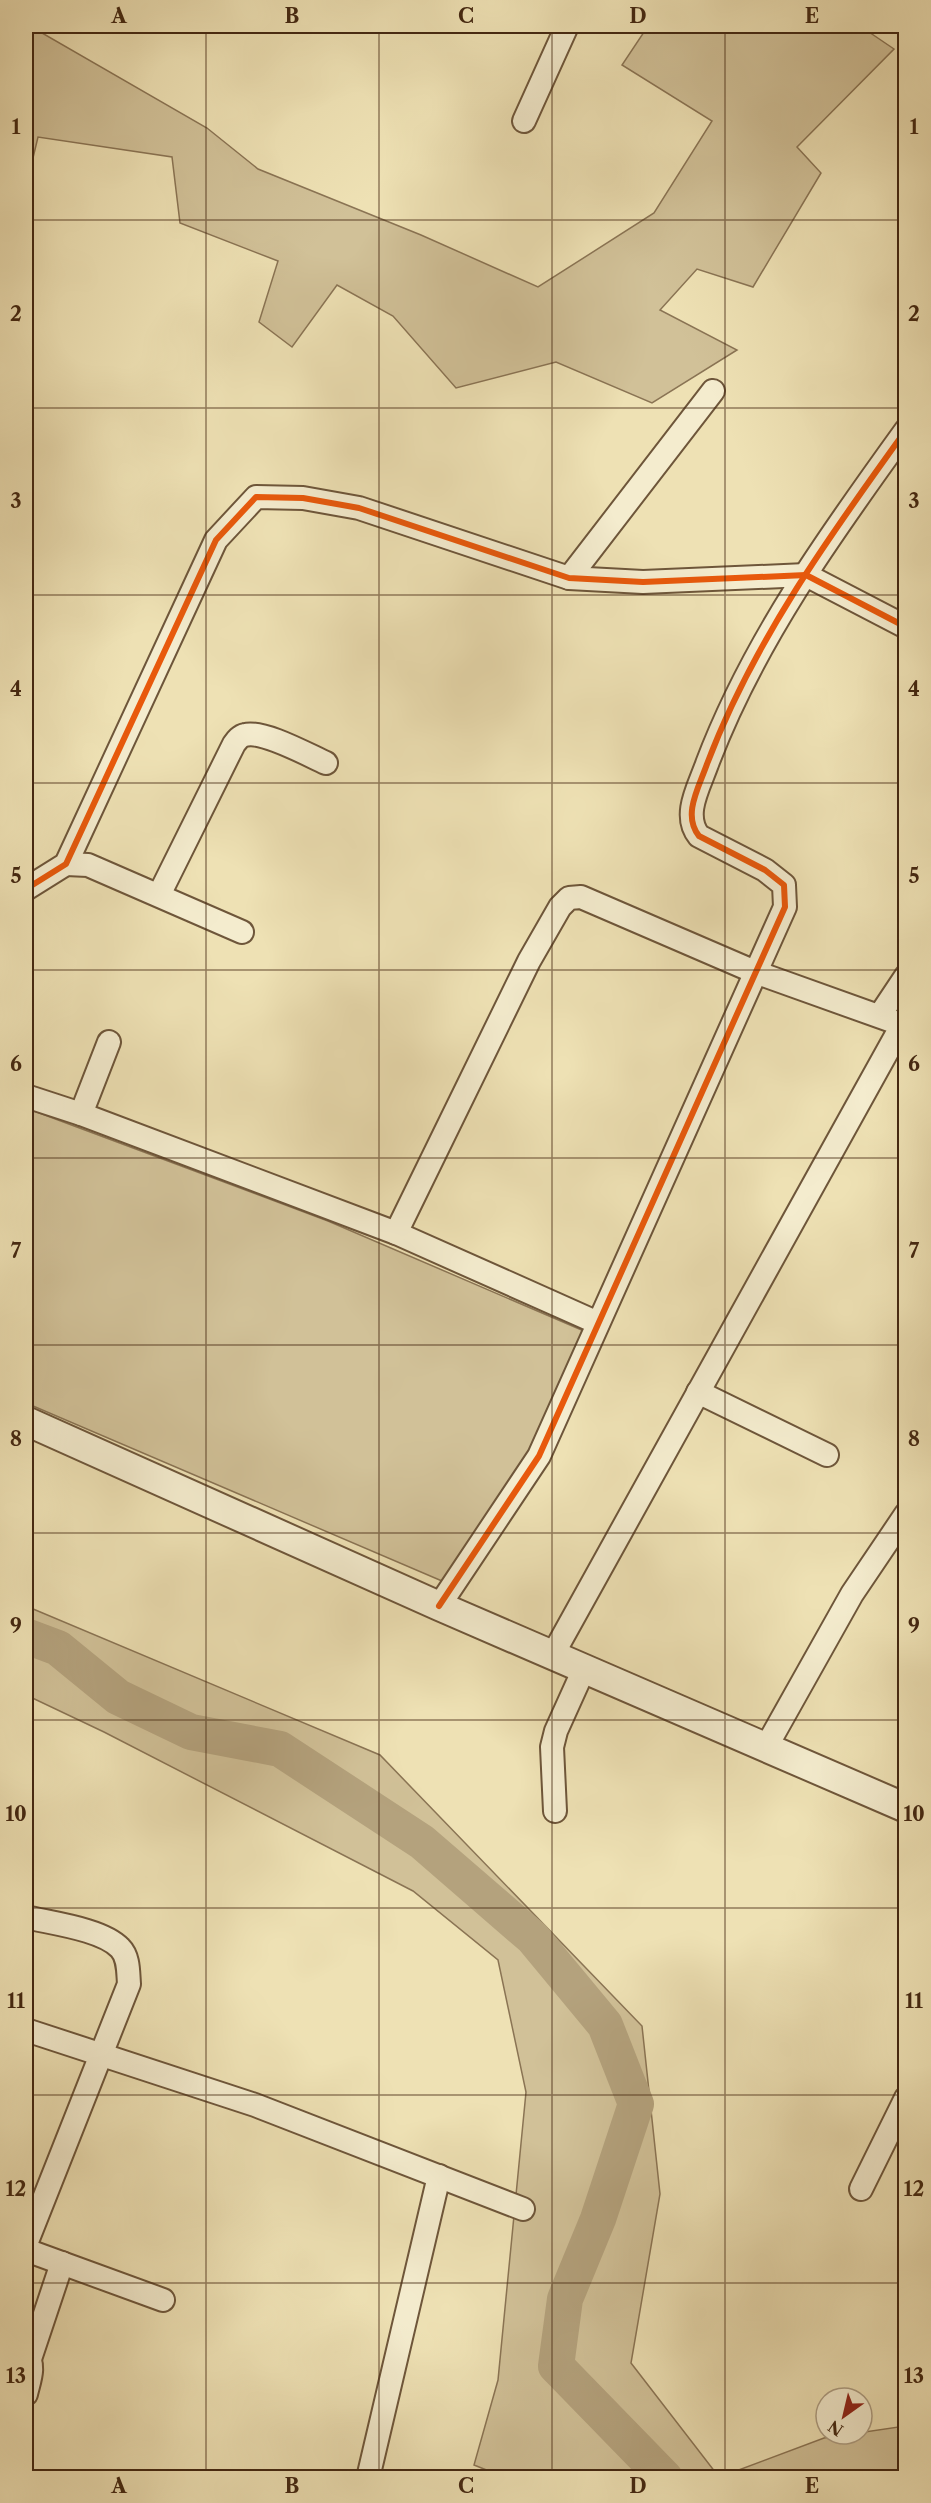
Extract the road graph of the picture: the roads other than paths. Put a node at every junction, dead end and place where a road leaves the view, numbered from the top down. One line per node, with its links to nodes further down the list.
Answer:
1 (567, 26): 2 (street)
2 (524, 121)
3 (713, 391): 6 (street)
4 (906, 430): 5 (street)
5 (806, 575): 6 (street); 7 (street); 13 (street)
6 (569, 578): 9 (street)
7 (906, 627)
8 (326, 763): 11 (street)
9 (66, 864): 10 (street); 11 (street)
10 (26, 889)
11 (159, 895): 12 (street)
12 (242, 932)
13 (755, 972): 15 (street); 20 (street); 21 (street)
14 (906, 976): 15 (street)
15 (880, 1016): 16 (street)
16 (904, 1025): 22 (street)
17 (109, 1042): 19 (street)
18 (26, 1096): 19 (street)
19 (81, 1114): 20 (street)
20 (396, 1233): 21 (street)
21 (598, 1323): 26 (street)
22 (698, 1392): 24 (street); 27 (street)
23 (26, 1421): 26 (street)
24 (827, 1455)
25 (906, 1514): 29 (street)
26 (439, 1606): 27 (street)
27 (552, 1656): 28 (street)
28 (584, 1669): 29 (street); 31 (street)
29 (765, 1749): 30 (street)
30 (906, 1808)
31 (555, 1811)
32 (26, 1917): 34 (street)
33 (26, 2030): 34 (street)
34 (101, 2054): 36 (street); 39 (street)
35 (906, 2098): 37 (street)
36 (439, 2176): 38 (street); 45 (street)
37 (861, 2188)
38 (523, 2209)
39 (26, 2244)
40 (26, 2250): 41 (street)
41 (62, 2263): 42 (street); 43 (street)
42 (163, 2300)
43 (28, 2356): 44 (street)
44 (26, 2394)
45 (368, 2478)

